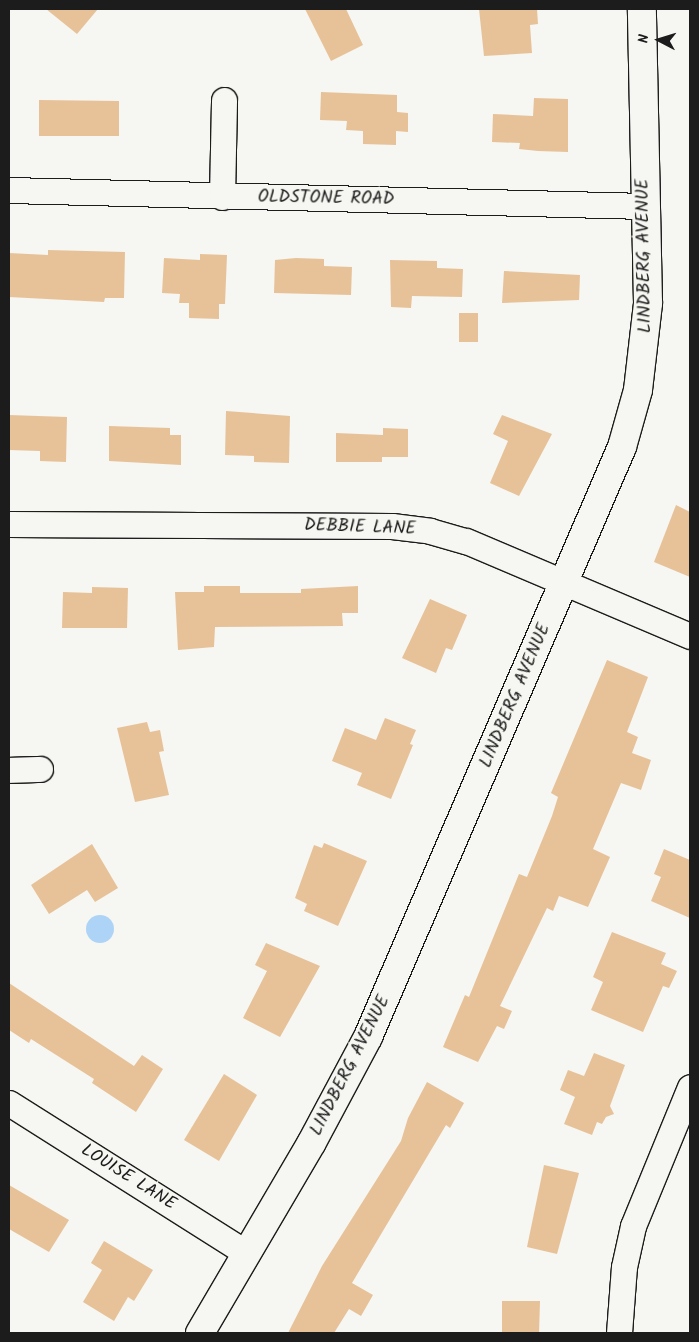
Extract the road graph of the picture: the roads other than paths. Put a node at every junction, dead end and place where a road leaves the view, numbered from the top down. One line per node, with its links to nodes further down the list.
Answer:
1 (642, 9): 5 (street, LINDBERG AVENUE)
2 (224, 100): 4 (street)
3 (9, 190): 4 (street, OLDSTONE ROAD)
4 (222, 197): 5 (street, OLDSTONE ROAD)
5 (644, 206): 7 (street, LINDBERG AVENUE)
6 (9, 524): 7 (street, DEBBIE LANE)
7 (566, 582): 8 (street, DEBBIE LANE); 13 (street, LINDBERG AVENUE)
8 (690, 636)
9 (9, 770): 10 (street)
10 (40, 770)
11 (690, 1087): 15 (street)
12 (9, 1103): 13 (street, LOUISE LANE)
13 (246, 1253): 14 (street, LINDBERG AVENUE)
14 (200, 1333)
15 (619, 1333)

